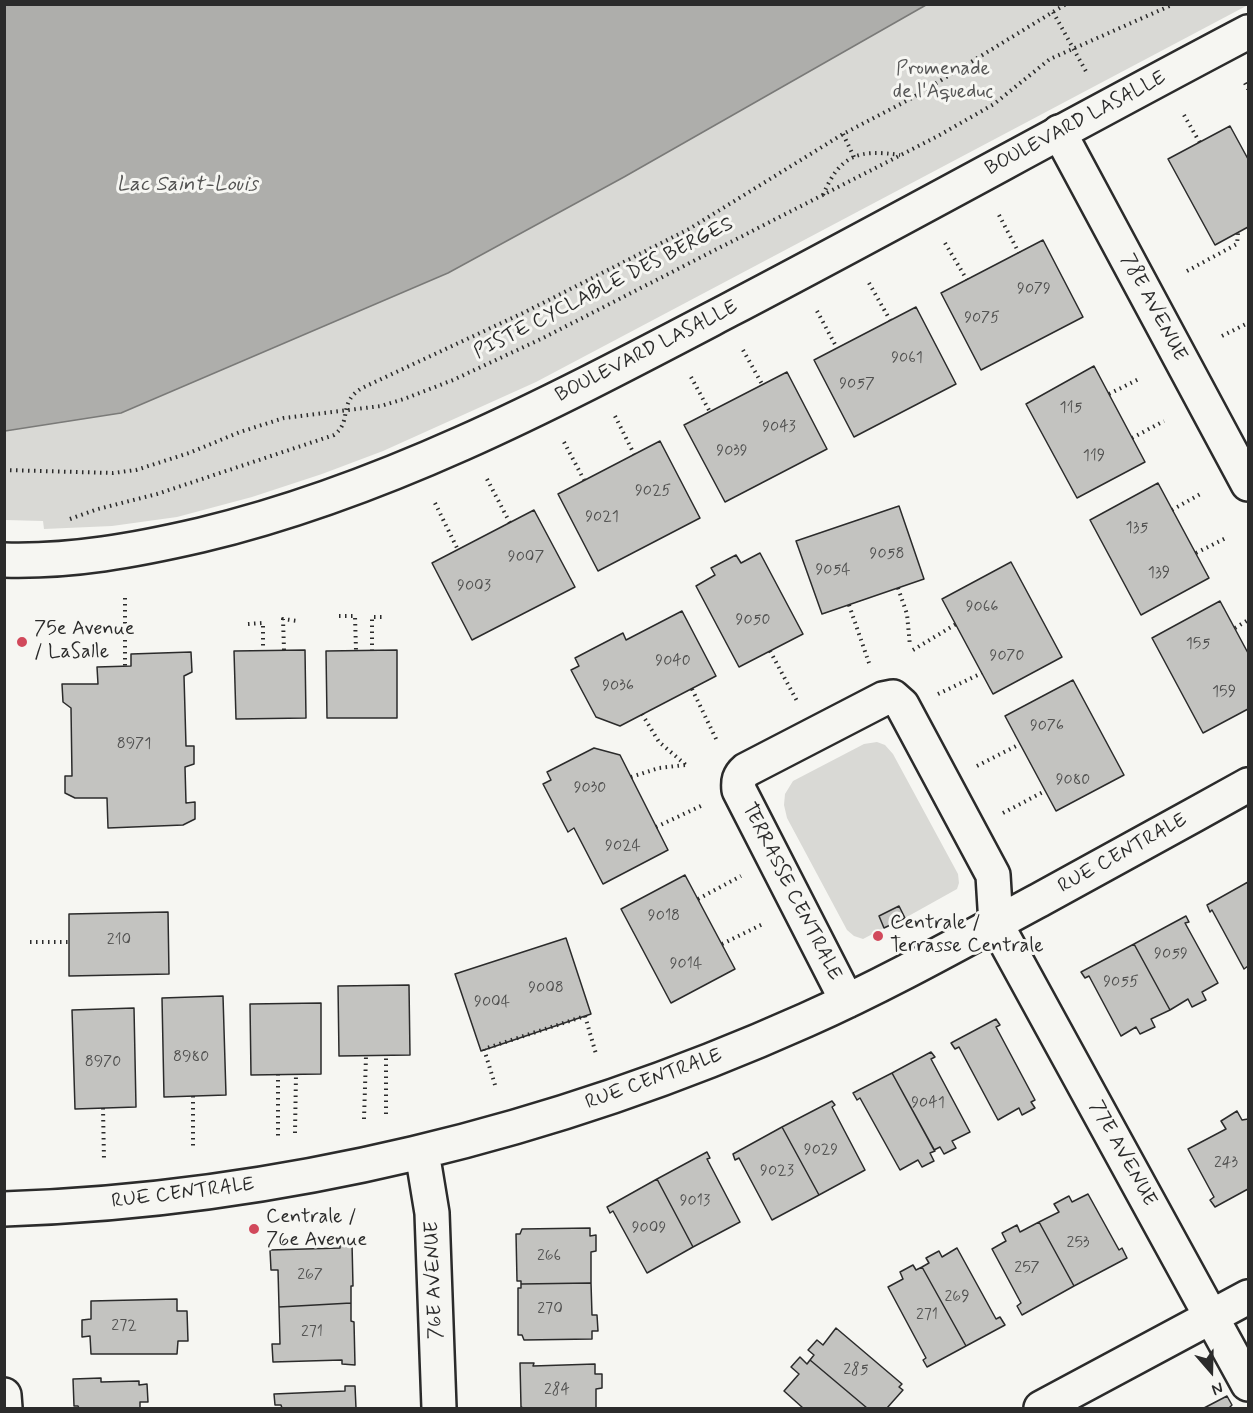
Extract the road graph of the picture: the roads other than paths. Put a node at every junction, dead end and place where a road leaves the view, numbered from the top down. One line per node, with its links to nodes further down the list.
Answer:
1 (1248, 32): 2 (street, BOULEVARD LASALLE)
2 (1059, 132): 3 (street, 78E AVENUE); 4 (street, BOULEVARD LASALLE)
3 (1248, 484)
4 (4, 560)
5 (1248, 785): 6 (street, RUE CENTRALE)
6 (996, 924): 7 (street, RUE CENTRALE); 7 (street, TERRASSE CENTRALE); 11 (street, 77E AVENUE)
7 (847, 1001): 8 (street, RUE CENTRALE)
8 (422, 1152): 9 (street, RUE CENTRALE); 15 (street, 76E AVENUE)
9 (4, 1209)
10 (1248, 1297): 11 (street)
11 (1212, 1316): 12 (street, 77E AVENUE); 16 (street)
12 (1248, 1384)
13 (4, 1395): 14 (street)
14 (5, 1408)
15 (439, 1408)
16 (1041, 1408)

